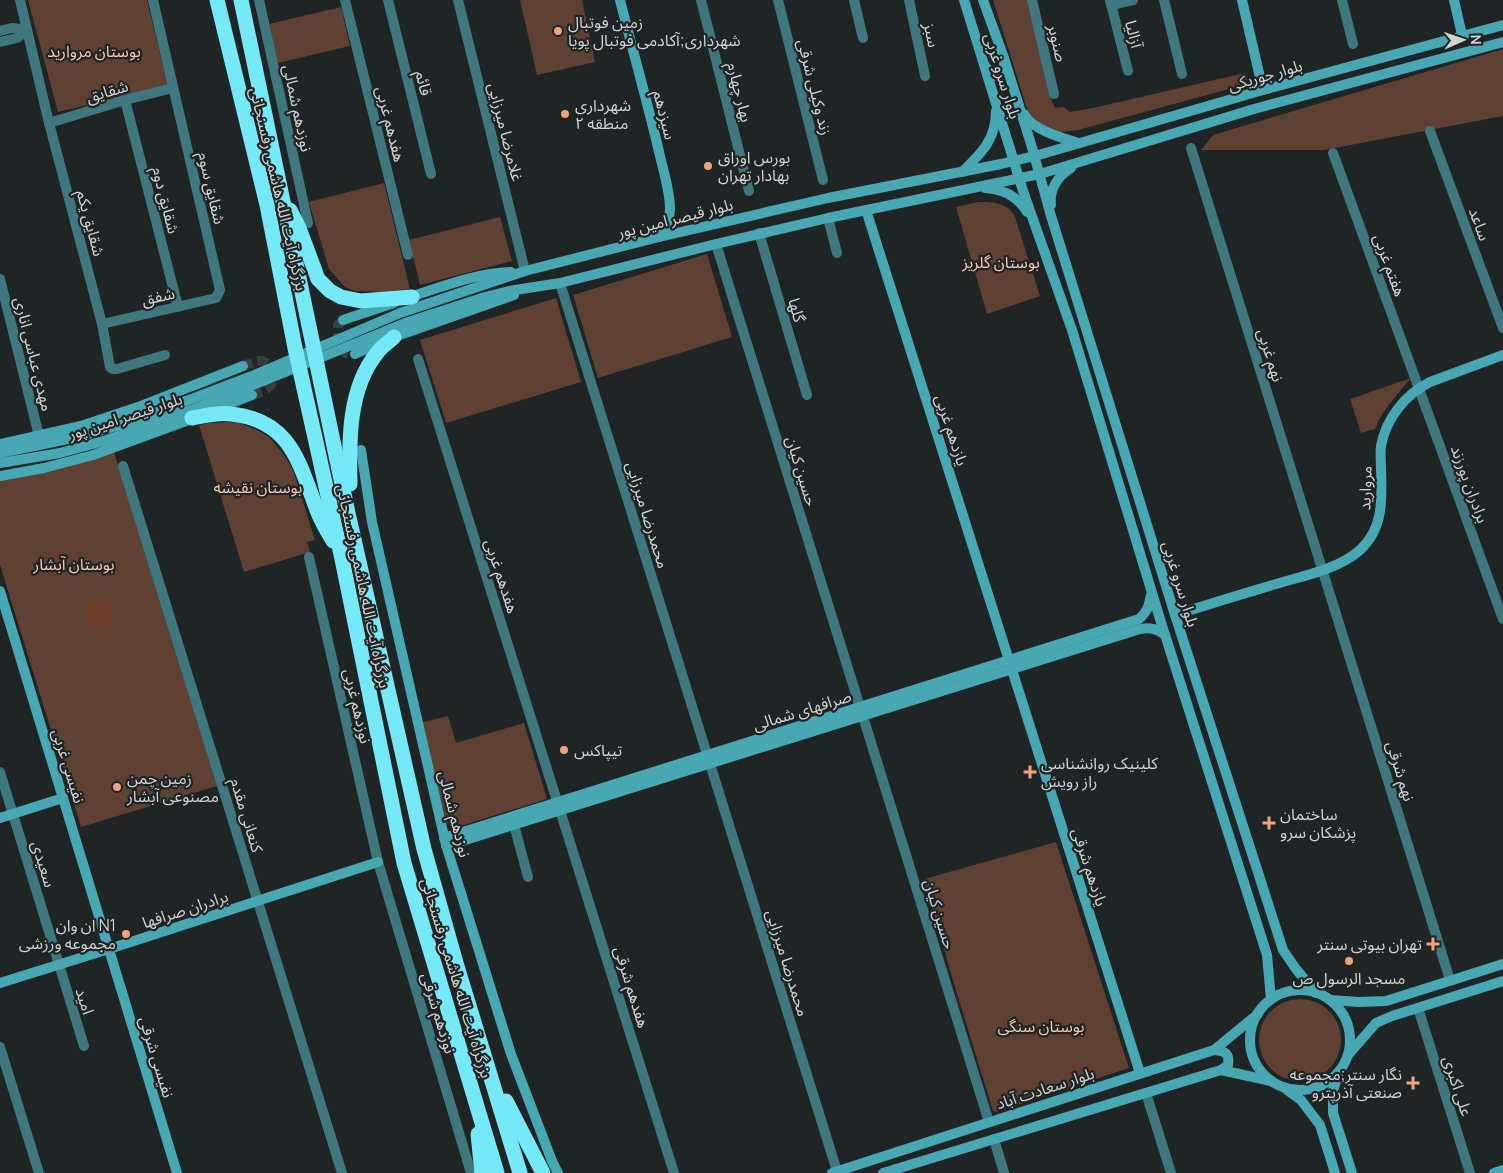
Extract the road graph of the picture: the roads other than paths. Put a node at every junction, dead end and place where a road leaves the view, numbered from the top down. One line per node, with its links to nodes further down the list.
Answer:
1 (20, 0): 24 (street, شقایق یکم)
2 (153, 0): 36 (street, شقایق سوم)
3 (217, 0): 101 (highway, بزرگراه آیت الله هاشمی رفسنجانی)
4 (241, 0): 58 (highway, بزرگراه آیت الله هاشمی رفسنجانی)
5 (259, 0): 63 (street, نوزدهم شمالی)
6 (345, 0): 69 (street, هفدهم غربی)
7 (388, 0): 51 (street, قائم)
8 (458, 0): 72 (street, غلامرضا میرزایی)
9 (620, 0): 66 (main road, سیزدهم)
10 (701, 0): 57 (street, بهار چهارم)
11 (778, 0): 54 (street, زند وکیلی شرقی)
12 (854, 0): 27 (street)
13 (909, 0): 35 (street, سبز)
14 (964, 0): 32 (main road, بلوار سرو غربی)
15 (983, 0): 31 (main road, بلوار سرو غربی)
16 (1032, 0): 38 (street, صنوبر)
17 (1133, 0): 22 (street, آزالیا)
18 (1164, 0): 34 (street)
19 (1242, 0): 37 (main road)
20 (1342, 0): 30 (street)
21 (1454, 0): 26 (main road)
22 (1111, 2): 33 (street, آزالیا)
23 (1503, 25): 26 (main road, بلوار جوریکی)
24 (27, 30): 25 (street); 28 (street); 42 (street, شقایق یکم)
25 (0, 31)
26 (1462, 35): 37 (main road, بلوار جوریکی)
27 (863, 38)
28 (0, 42)
29 (1503, 42): 49 (main road, بلوار جوریکی)
30 (1353, 44)
31 (1004, 58): 32 (main road); 40 (main road, بلوار سرو غربی)
32 (984, 64): 41 (main road, بلوار سرو غربی)
33 (1128, 71)
34 (1182, 74)
35 (925, 76)
36 (173, 88): 39 (street, شقایق); 76 (street, شقایق سوم)
37 (1264, 90): 44 (main road, بلوار جوریکی)
38 (1054, 94)
39 (125, 100): 42 (street, شقایق); 78 (street, شقایق دوم)
40 (1017, 102): 44 (main road); 47 (main road, بلوار سرو غربی)
41 (996, 105): 48 (main road, بلوار سرو غربی); 50 (main road)
42 (49, 123): 80 (street, شقایق یکم)
43 (1430, 131): 81 (street, ساعد)
44 (1079, 143): 47 (main road, بلوار جوریکی)
45 (1191, 148): 102 (street, نهم غربی)
46 (1333, 153): 89 (street, هفتم غربی)
47 (1035, 156): 48 (main road, بلوار جوریکی); 52 (main road, بلوار سرو غربی)
48 (1014, 161): 50 (main road, بلوار قیصر امین پور); 53 (main road, بلوار سرو غربی)
49 (1083, 162): 52 (main road, بلوار جوریکی); 61 (main road)
50 (962, 172): 55 (main road, بلوار قیصر امین پور)
51 (431, 174)
52 (1040, 174): 53 (main road, بلوار جوریکی); 61 (main road, بلوار سرو غربی)
53 (1019, 179): 56 (main road); 64 (main road, بلوار سرو غربی)
54 (823, 180)
55 (910, 181): 59 (main road); 66 (main road, بلوار قیصر امین پور)
56 (972, 188): 59 (main road); 64 (main road)
57 (749, 191)
58 (281, 195): 77 (highway); 99 (highway, بزرگراه آیت الله هاشمی رفسنجانی)
59 (913, 200): 60 (main road)
60 (866, 210): 62 (main road); 108 (main road, یازدهم غربی)
61 (1051, 216): 70 (main road, بلوار سرو غربی)
62 (828, 218): 65 (main road); 68 (street)
63 (308, 223)
64 (1034, 224): 71 (main road, بلوار سرو غربی)
65 (759, 233): 67 (main road); 90 (street, گلها)
66 (659, 237): 72 (main road, بلوار قیصر امین پور)
67 (716, 244): 74 (main road); 109 (street, حسین کیان)
68 (837, 253)
69 (408, 255)
70 (1066, 265): 71 (main road); 105 (main road, بلوار سرو غربی)
71 (1051, 269): 104 (main road, بلوار سرو غربی)
72 (525, 271): 77 (main road); 88 (main road, بلوار قیصر امین پور)
73 (0, 279): 92 (street, مهدی عباسی اناری)
74 (560, 283): 75 (main road); 110 (street, محمدرضا میرزایی)
75 (534, 288): 82 (main road); 83 (main road)
76 (219, 295): 78 (street, شفق)
77 (412, 297): 79 (main road)
78 (178, 307): 80 (street, شفق)
79 (343, 320)
80 (102, 324): 84 (street, شقایق یکم)
81 (1503, 328)
82 (394, 337): 83 (main road); 99 (highway)
83 (355, 349): 88 (main road)
84 (165, 355)
85 (1503, 355): 89 (main road, مروارید)
86 (418, 359): 113 (street, هفدهم غربی)
87 (243, 366): 92 (main road)
88 (253, 385): 91 (main road); 95 (main road, بلوار قیصر امین پور); 96 (main road, بلوار قیصر امین پور)
89 (1419, 388): 102 (main road, مروارید); 106 (street, برادران پورزند)
90 (807, 396)
91 (192, 418): 98 (main road); 101 (highway)
92 (39, 436): 93 (main road)
93 (0, 444)
94 (361, 450): 117 (main road, نوزدهم شمالی)
95 (0, 453)
96 (0, 463)
97 (123, 466): 120 (street, کنعانی مقدم)
98 (0, 476)
99 (348, 513): 136 (highway, بزرگراه آیت الله هاشمی رفسنجانی)
100 (309, 557): 118 (street, نوزدهم غربی)
101 (342, 559): 143 (highway, بزرگراه آیت الله هاشمی رفسنجانی)
102 (1322, 570): 105 (main road, مروارید); 124 (street, نهم شرقی)
103 (0, 591): 112 (main road, نفیسی غربی)
104 (1151, 592): 107 (main road, بلوار سرو غربی); 108 (main road, صرافهای شمالی)
105 (1175, 615): 127 (main road, بلوار سرو غربی)
106 (1503, 618)
107 (1164, 634): 108 (main road, صرافهای شمالی); 128 (main road, بلوار سرو غربی)
108 (1010, 664): 109 (main road, صرافهای شمالی); 139 (main road, یازدهم شرقی)
109 (861, 711): 110 (main road, صرافهای شمالی); 144 (street, حسین کیان)
110 (708, 759): 113 (main road, صرافهای شمالی); 147 (street, محمدرضا میرزایی)
111 (0, 772): 114 (street, سعیدی)
112 (63, 798): 114 (main road); 121 (main road, نفیسی غربی)
113 (559, 806): 116 (main road, صرافهای شمالی); 117 (main road, صرافهای شمالی); 157 (street, هفدهم شرقی)
114 (13, 814): 115 (main road); 123 (street, سعیدی)
115 (0, 818)
116 (514, 824): 117 (main road, صرافهای شمالی); 119 (street)
117 (445, 842): 156 (main road, نوزدهم شمالی)
118 (378, 862): 120 (main road, برادران صرافها); 151 (street, نوزدهم شرقی)
119 (528, 877)
120 (258, 901): 121 (main road, برادران صرافها); 150 (street, کنعانی مقدم)
121 (109, 949): 123 (main road, برادران صرافها); 149 (main road, نفیسی شرقی)
122 (1503, 964): 124 (main road)
123 (58, 965): 126 (main road, برادران صرافها); 132 (street, امید)
124 (1450, 980): 129 (main road)
125 (1503, 981): 130 (main road)
126 (0, 983)
127 (1316, 993): 128 (main road); 129 (main road)
128 (1271, 1000): 131 (main road)
129 (1330, 1000): 135 (main road)
130 (1418, 1008): 135 (main road); 163 (street, علی اکبری)
131 (1258, 1014): 134 (main road, بلوار سعادت آباد); 140 (main road)
132 (84, 1046)
133 (0, 1047): 148 (street)
134 (1214, 1050): 137 (main road); 139 (main road, بلوار سعادت آباد)
135 (1348, 1056): 138 (main road)
136 (488, 1066): 154 (highway, بزرگراه آیت الله هاشمی رفسنجانی); 155 (highway)
137 (1221, 1070): 140 (main road, بلوار سعادت آباد); 142 (main road, بلوار سعادت آباد)
138 (1341, 1070): 141 (main road); 162 (main road)
139 (1140, 1073): 144 (main road, بلوار سعادت آباد)
140 (1271, 1081): 141 (main road)
141 (1285, 1088): 161 (main road)
142 (1146, 1093): 145 (main road, بلوار سعادت آباد); 160 (street)
143 (474, 1095): 152 (highway); 153 (highway, بزرگراه آیت الله هاشمی رفسنجانی)
144 (989, 1122): 147 (main road, بلوار سعادت آباد)
145 (994, 1139): 158 (main road, بلوار سعادت آباد); 159 (street)
146 (1503, 1170): 164 (main road)
147 (834, 1172)
148 (38, 1173)
149 (177, 1173)
150 (342, 1173)
151 (471, 1173)
152 (482, 1173)
153 (497, 1173)
154 (520, 1173)
155 (543, 1173)
156 (558, 1173)
157 (674, 1173)
158 (883, 1173)
159 (1004, 1173)
160 (1172, 1173)
161 (1335, 1173)
162 (1352, 1173)
163 (1470, 1173)
164 (1494, 1173)

